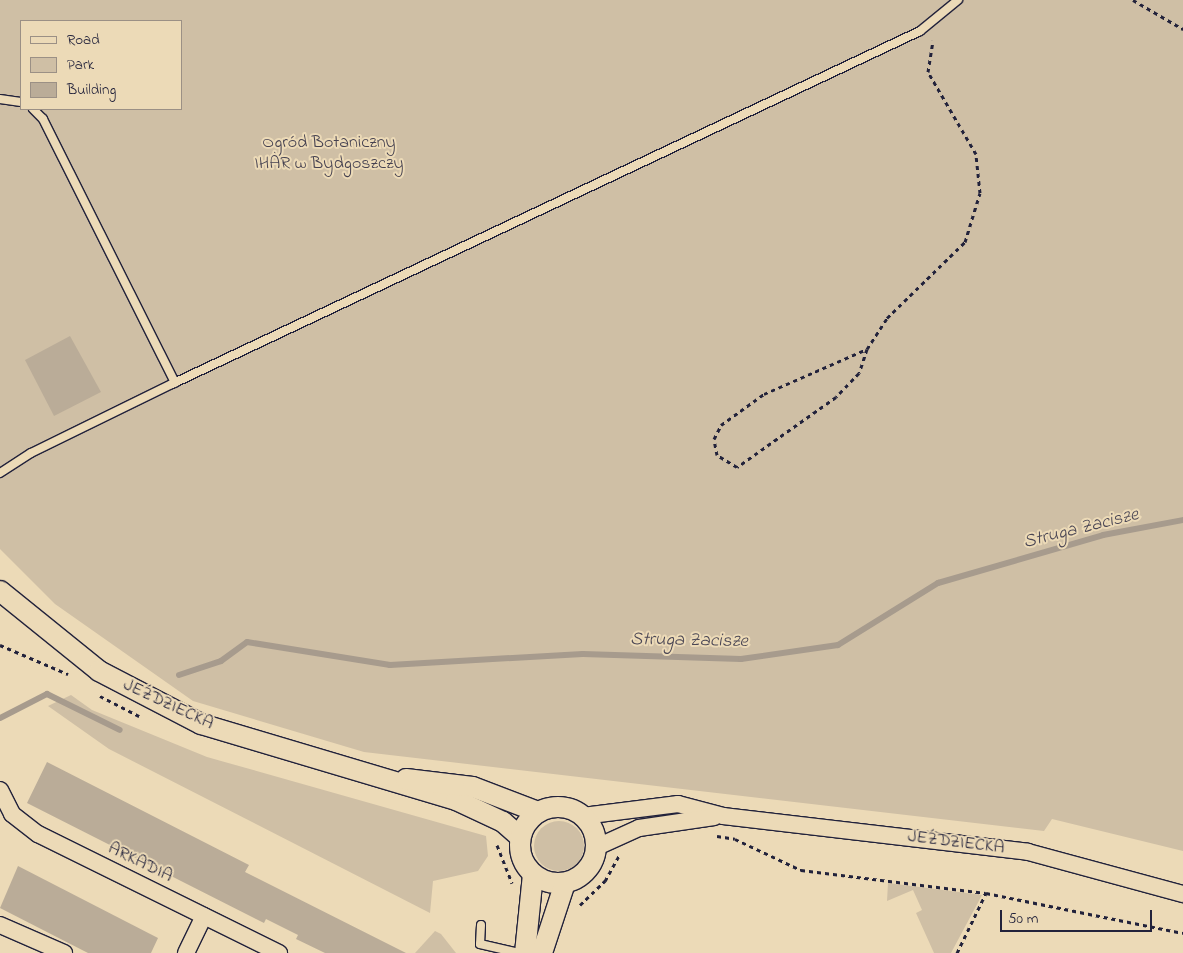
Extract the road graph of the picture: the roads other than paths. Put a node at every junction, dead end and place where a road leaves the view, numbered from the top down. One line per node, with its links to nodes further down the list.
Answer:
1 (958, 0): 5 (lane)
2 (0, 99): 3 (lane)
3 (20, 102)
4 (34, 110): 5 (lane)
5 (175, 383): 6 (lane)
6 (0, 473)
7 (0, 592): 8 (street, JEŹDZIECKA)
8 (389, 778): 10 (street, JEŹDZIECKA); 13 (street, JEŹDZIECKA)
9 (0, 790): 18 (street, ARKADIA)
10 (538, 812): 11 (street); 13 (street)
11 (583, 816): 12 (street, JEŹDZIECKA); 14 (street)
12 (723, 816): 14 (street, JEŹDZIECKA); 17 (street, JEŹDZIECKA)
13 (520, 837): 15 (street)
14 (597, 847): 16 (street)
15 (533, 874): 16 (street); 25 (street)
16 (565, 883): 26 (street)
17 (1183, 894)
18 (204, 916): 22 (street); 23 (street, ARKADIA)
19 (0, 925): 21 (street)
20 (481, 925): 24 (lane)
21 (64, 953)
22 (186, 953)
23 (279, 953)
24 (519, 953)
25 (525, 953)
26 (542, 953)

